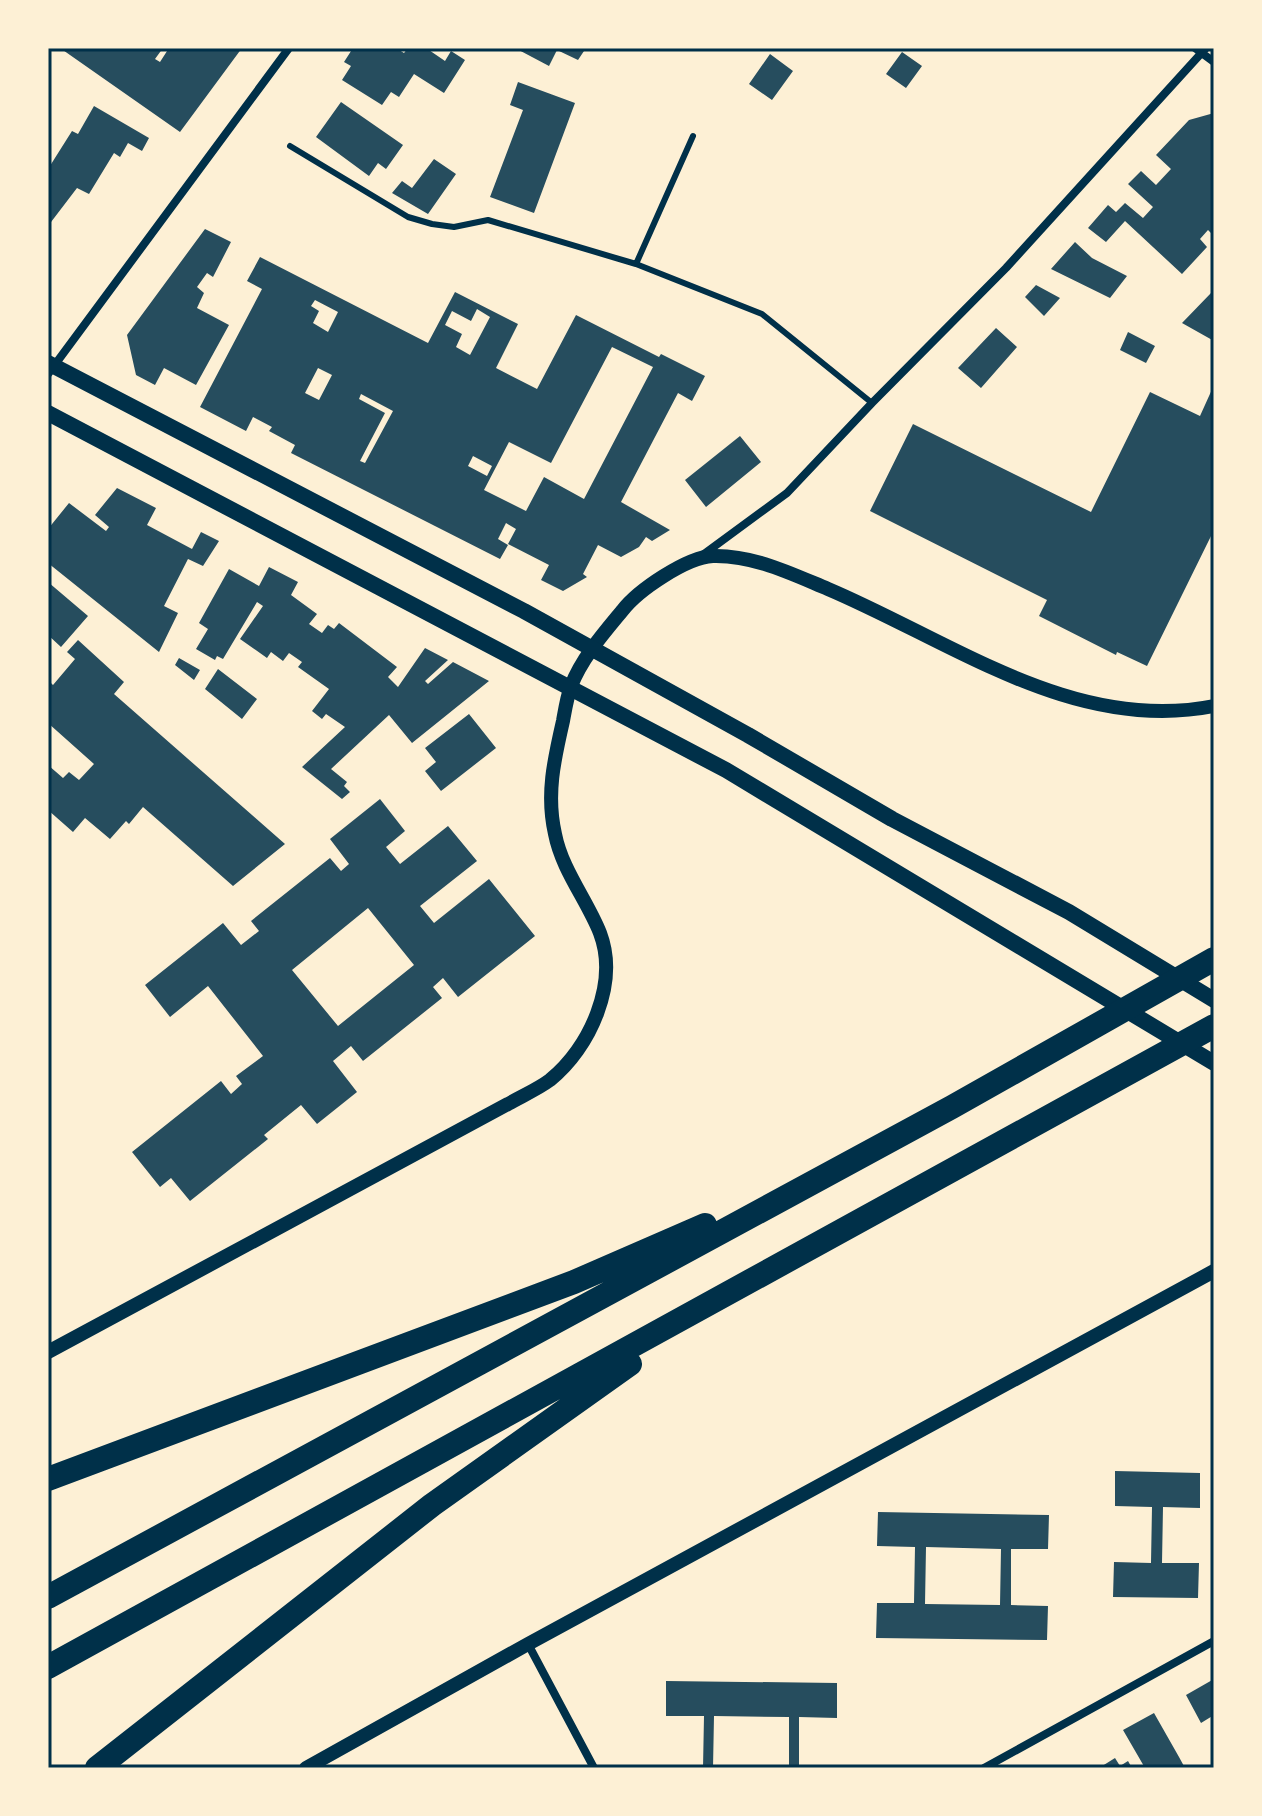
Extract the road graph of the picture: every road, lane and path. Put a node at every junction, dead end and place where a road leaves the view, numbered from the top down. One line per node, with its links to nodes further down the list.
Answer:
1 (289, 48): 7 (street)
2 (1201, 50): 3 (street); 8 (street)
3 (1214, 62)
4 (693, 136): 6 (lane)
5 (290, 146): 6 (lane)
6 (636, 264): 8 (lane)
7 (50, 367): 11 (main road)
8 (872, 403): 10 (street)
9 (48, 413): 12 (main road)
10 (697, 558): 11 (street); 13 (street)
11 (592, 648): 12 (street); 15 (main road)
12 (571, 686): 17 (main road); 21 (street)
13 (1213, 707)
14 (1214, 959): 18 (highway)
15 (1214, 1000)
16 (1214, 1026): 20 (highway)
17 (1214, 1063)
18 (952, 1107): 22 (highway); 23 (highway)
19 (1214, 1271): 25 (street)
20 (723, 1298): 26 (highway); 27 (highway)
21 (48, 1352)
22 (48, 1479)
23 (48, 1597)
24 (1214, 1641): 30 (street)
25 (528, 1644): 28 (street); 29 (street)
26 (48, 1667)
27 (97, 1768)
28 (306, 1768)
29 (594, 1768)
30 (984, 1768)

